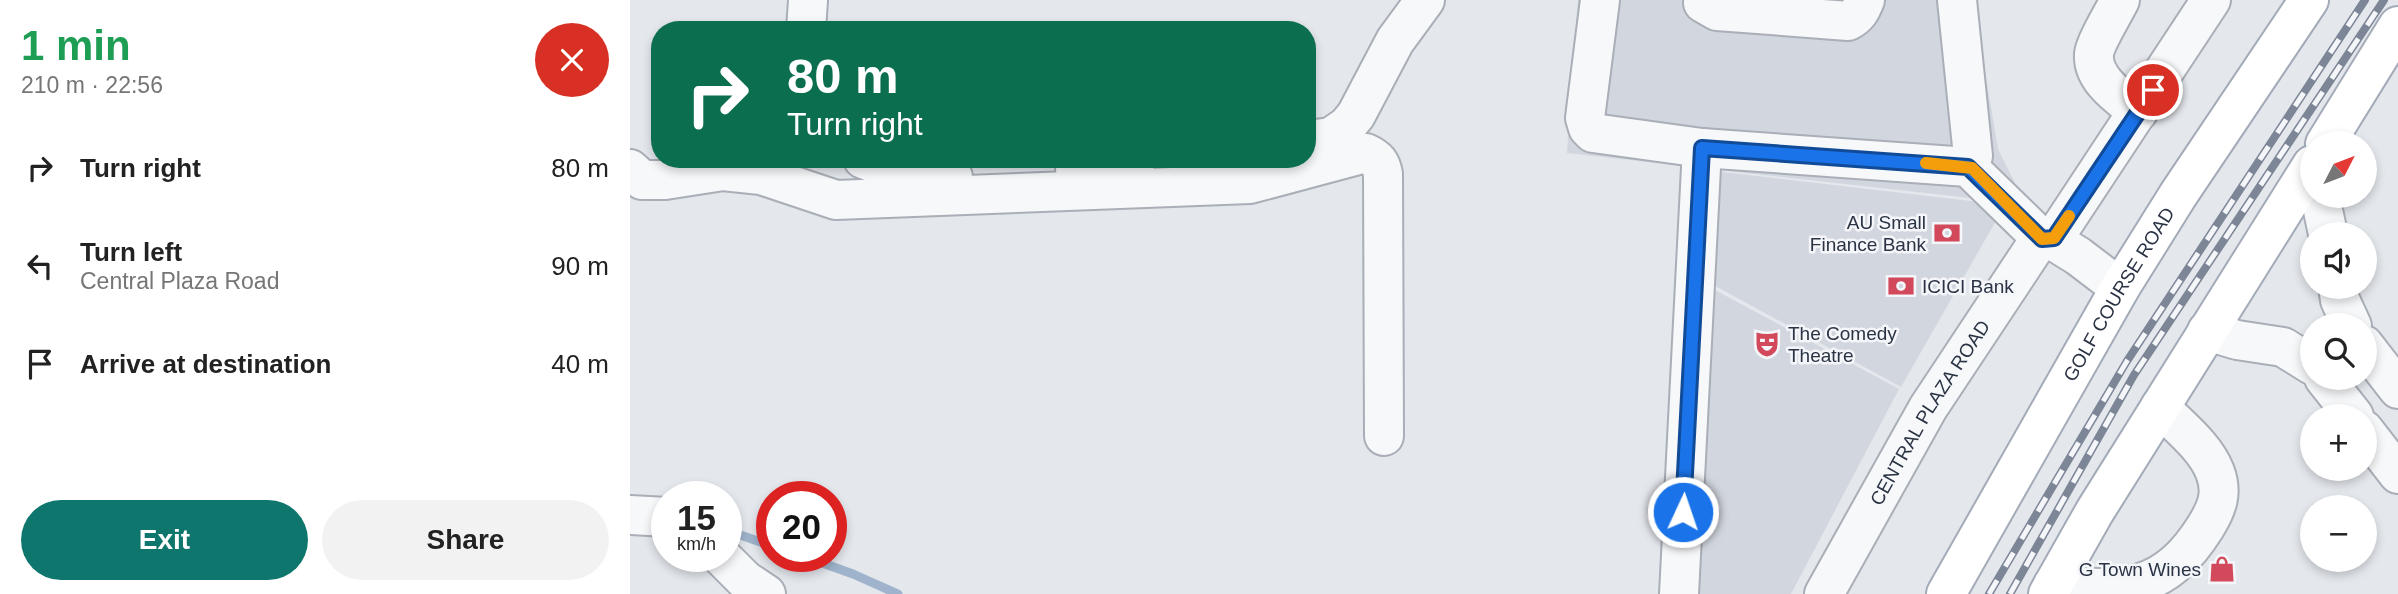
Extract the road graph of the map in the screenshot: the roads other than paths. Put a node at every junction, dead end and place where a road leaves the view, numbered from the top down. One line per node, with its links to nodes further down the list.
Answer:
1 (808, 0): 10 (street)
2 (1425, 0): 14 (street)
3 (1600, 0): 15 (street)
4 (1707, 0): 5 (street)
5 (1865, 0)
6 (1957, 0): 17 (street)
7 (2120, 0): 12 (street)
8 (2211, 0): 12 (street, CENTRAL PLAZA ROAD)
9 (2303, 6): 24 (main road, GOLF COURSE ROAD)
10 (807, 21)
11 (2392, 41): 13 (main road)
12 (2134, 119): 23 (street, CENTRAL PLAZA ROAD)
13 (2333, 131)
14 (1316, 139)
15 (1702, 148): 17 (street); 40 (street)
16 (1316, 166): 32 (street)
17 (1968, 167): 23 (street)
18 (889, 168): 19 (street)
19 (1080, 168)
20 (1310, 168): 21 (street)
21 (630, 169)
22 (2300, 183): 25 (main road)
23 (2048, 239): 24 (street); 41 (street, CENTRAL PLAZA ROAD)
24 (2120, 288): 42 (main road, GOLF COURSE ROAD)
25 (2207, 331): 26 (street); 31 (main road)
26 (2300, 358)
27 (2377, 362): 28 (street)
28 (2398, 389)
29 (2333, 390): 30 (street)
30 (2345, 404)
31 (2160, 407): 38 (main road); 38 (street)
32 (1384, 436)
33 (2377, 447): 34 (street)
34 (2398, 474)
35 (630, 515): 36 (street)
36 (651, 516)
37 (737, 572): 39 (street)
38 (2051, 590)
39 (765, 594)
40 (1679, 594)
41 (1824, 594)
42 (1946, 594)

